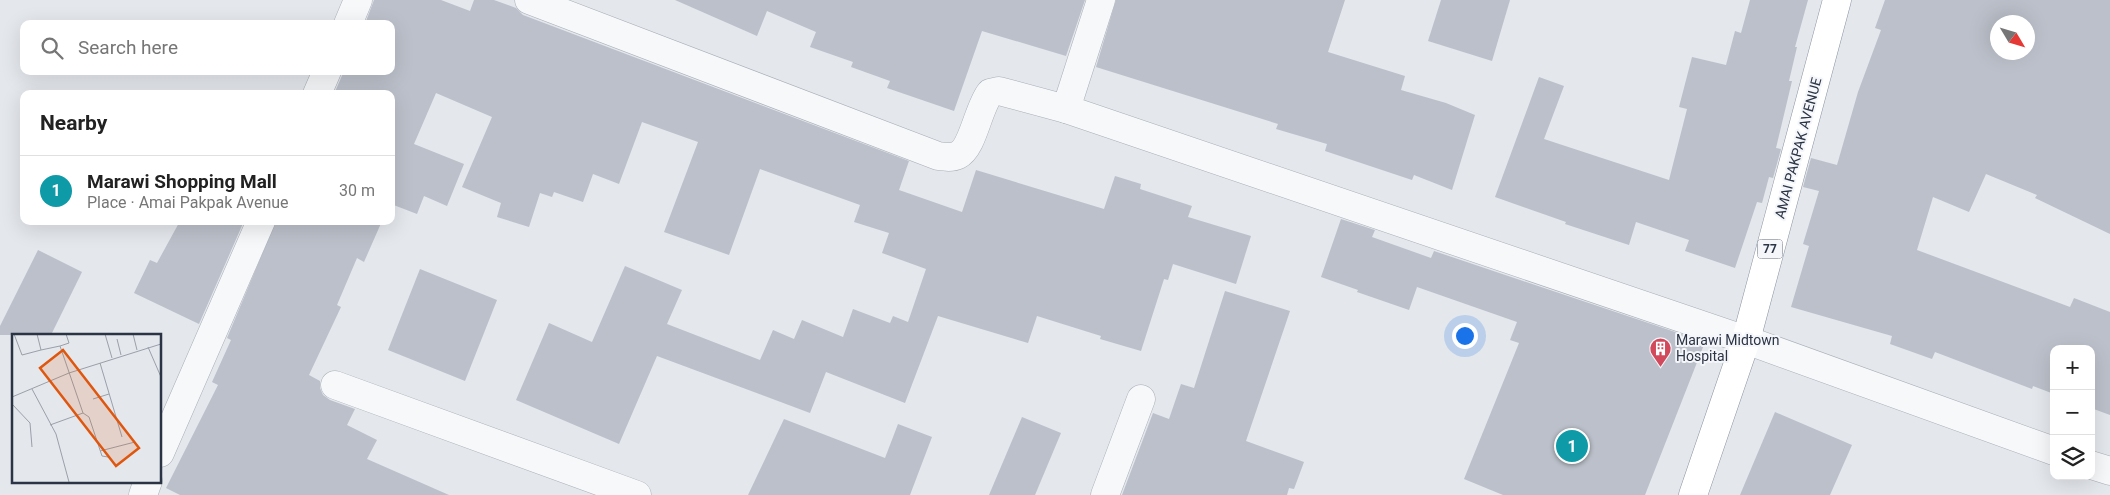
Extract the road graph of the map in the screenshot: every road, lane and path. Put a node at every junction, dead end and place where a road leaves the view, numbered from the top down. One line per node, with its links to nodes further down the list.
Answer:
1 (358, 0): 5 (street)
2 (529, 0): 8 (street)
3 (1101, 0): 8 (street)
4 (1837, 0): 10 (highway, AMAI PAKPAK AVENUE / 77)
5 (350, 20)
6 (325, 75): 7 (street)
7 (319, 90)
8 (1066, 109): 10 (street)
9 (259, 225): 14 (street)
10 (1746, 340): 13 (street); 21 (highway, AMAI PAKPAK AVENUE / 77)
11 (335, 385): 19 (street)
12 (1141, 399): 20 (street)
13 (2050, 450)
14 (161, 451)
15 (2095, 465): 16 (street)
16 (2110, 471)
17 (148, 482): 18 (street)
18 (143, 495)
19 (636, 495)
20 (1105, 495)
21 (1693, 495)

